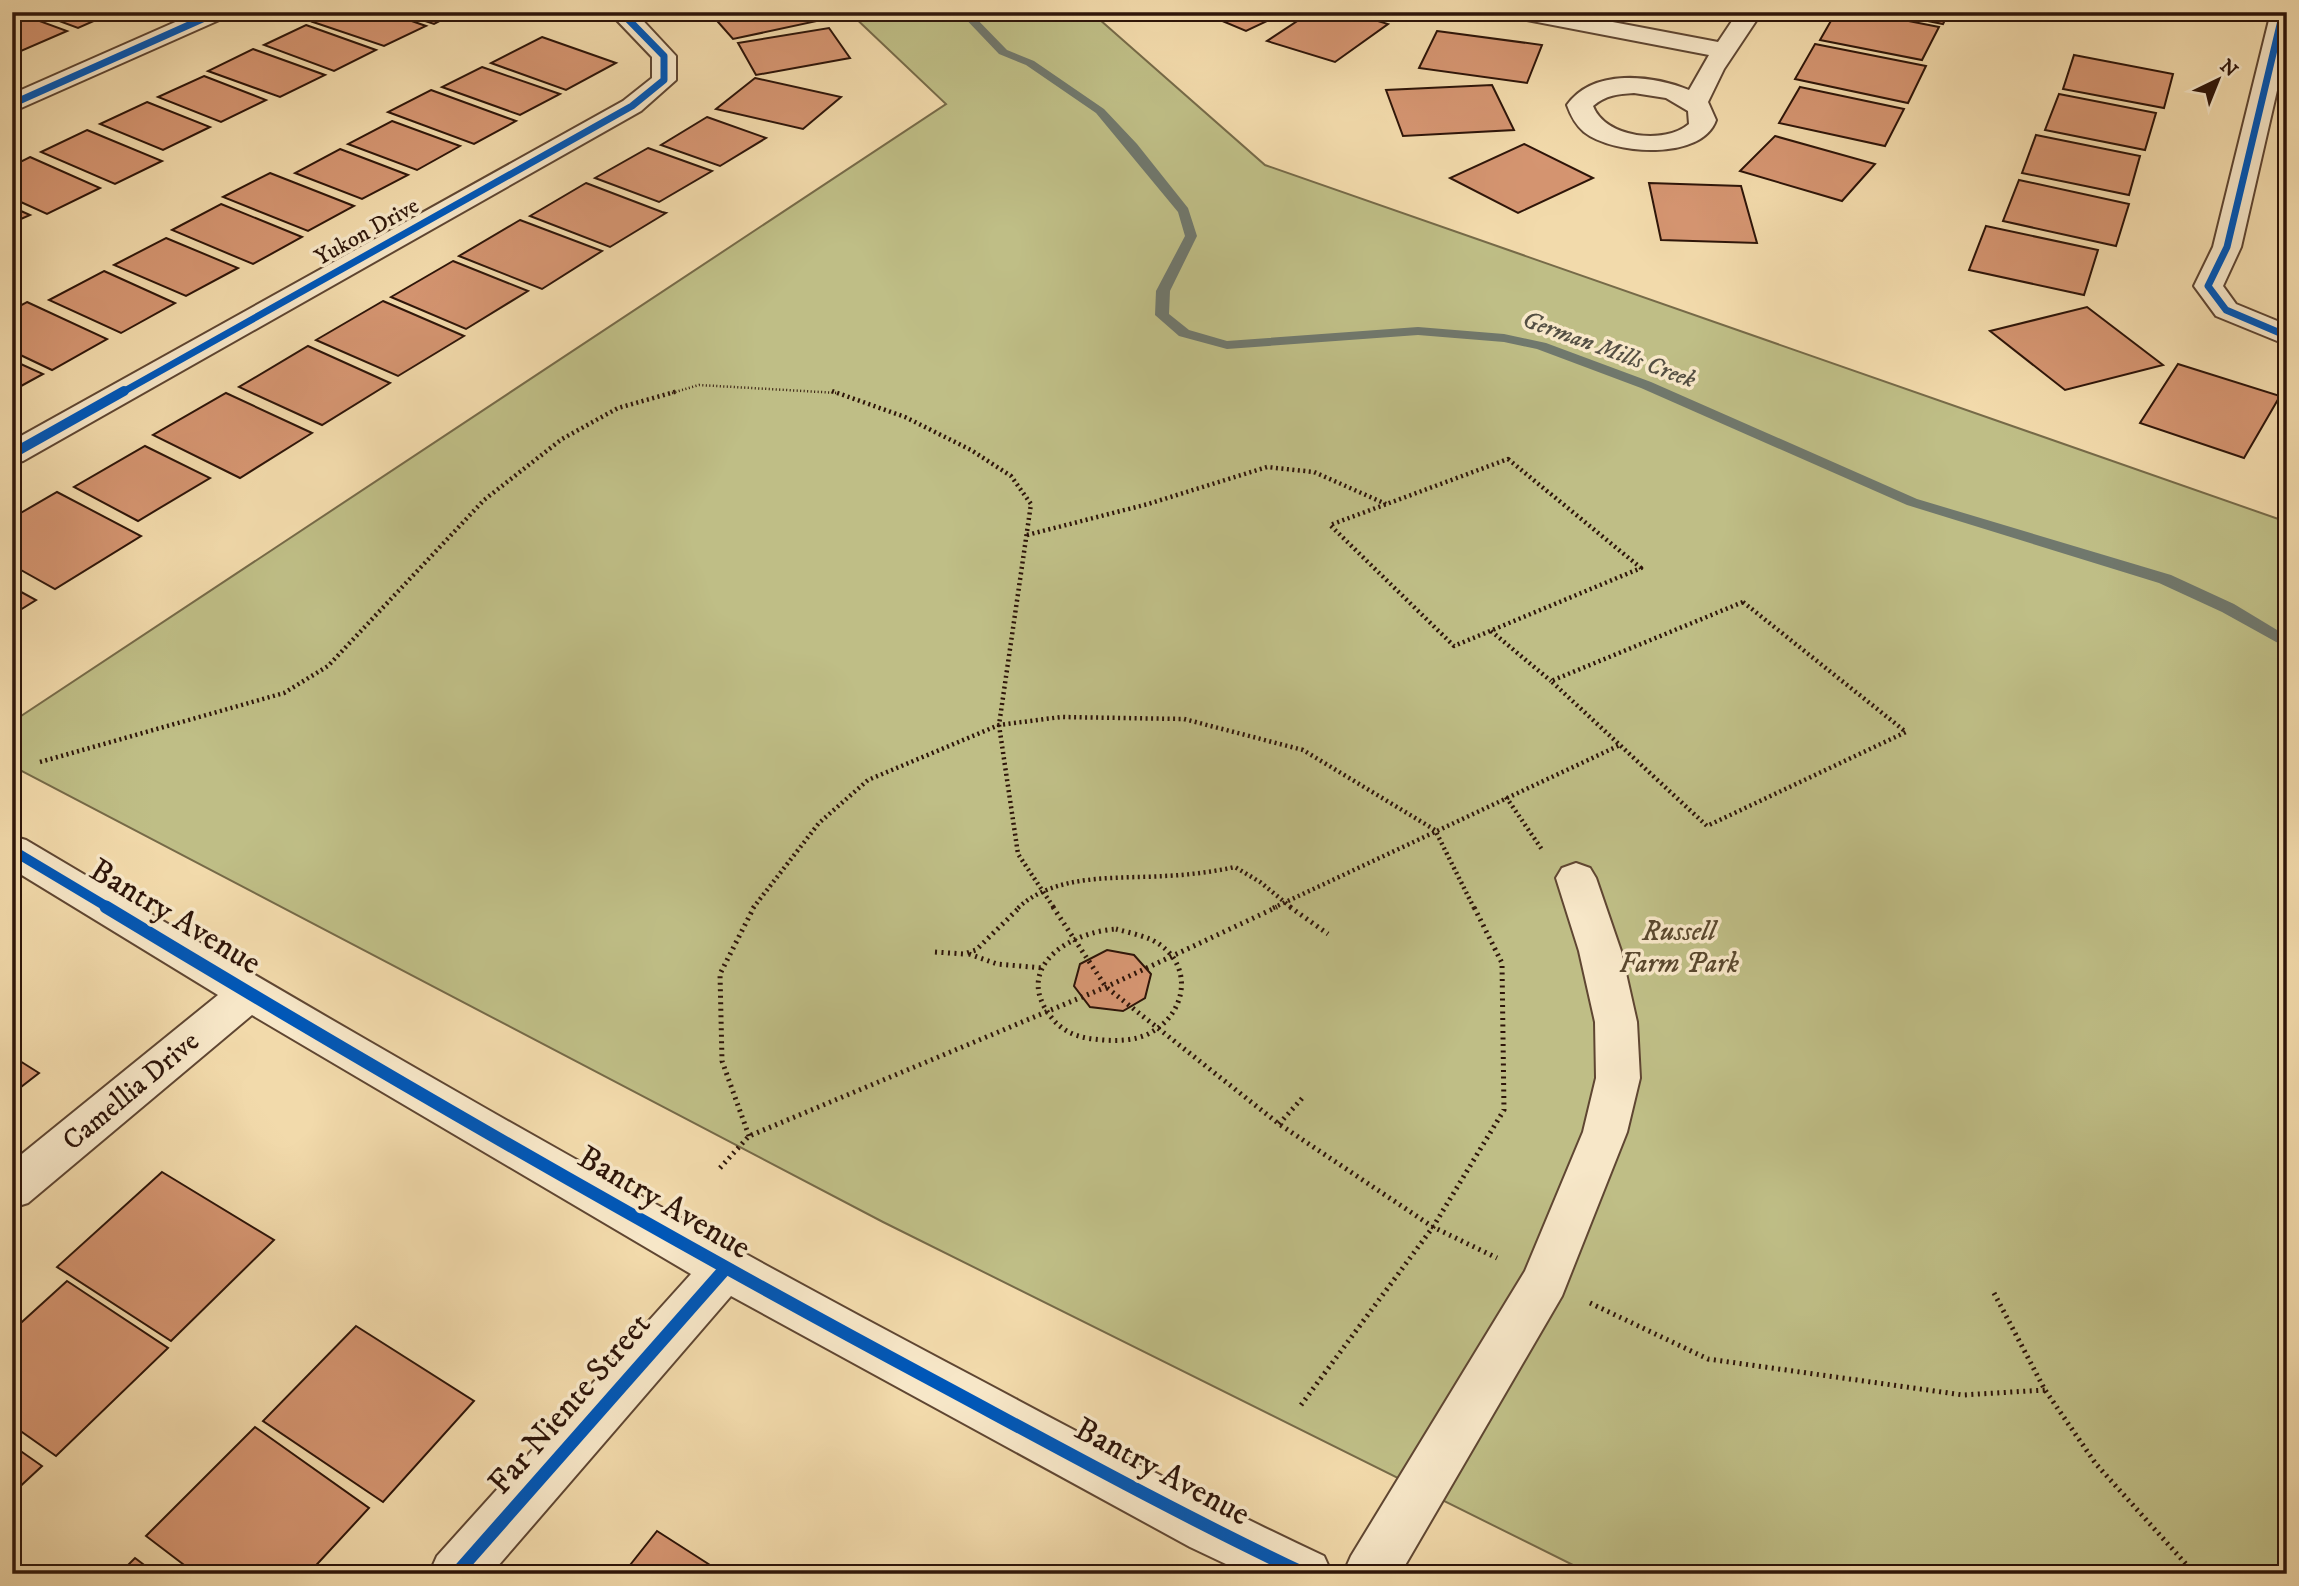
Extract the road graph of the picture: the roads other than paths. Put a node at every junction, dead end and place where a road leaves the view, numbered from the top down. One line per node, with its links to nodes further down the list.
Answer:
1 (218, 12): 8 (street)
2 (621, 12): 11 (street, Yukon Drive)
3 (1522, 12): 6 (street)
4 (1750, 12): 6 (street)
5 (2283, 12): 7 (street)
6 (1724, 51): 9 (street)
7 (2277, 71): 10 (street)
8 (12, 104)
9 (1694, 104)
10 (2287, 336)
11 (12, 454)
12 (12, 850): 14 (street, Bantry Avenue)
13 (1560, 866): 19 (street)
14 (249, 993): 15 (street, Camellia Drive); 16 (street, Bantry Avenue)
15 (12, 1189)
16 (724, 1269): 17 (street, Far Niente Street); 18 (street, Bantry Avenue)
17 (456, 1574)
18 (1305, 1574)
19 (1370, 1574)

